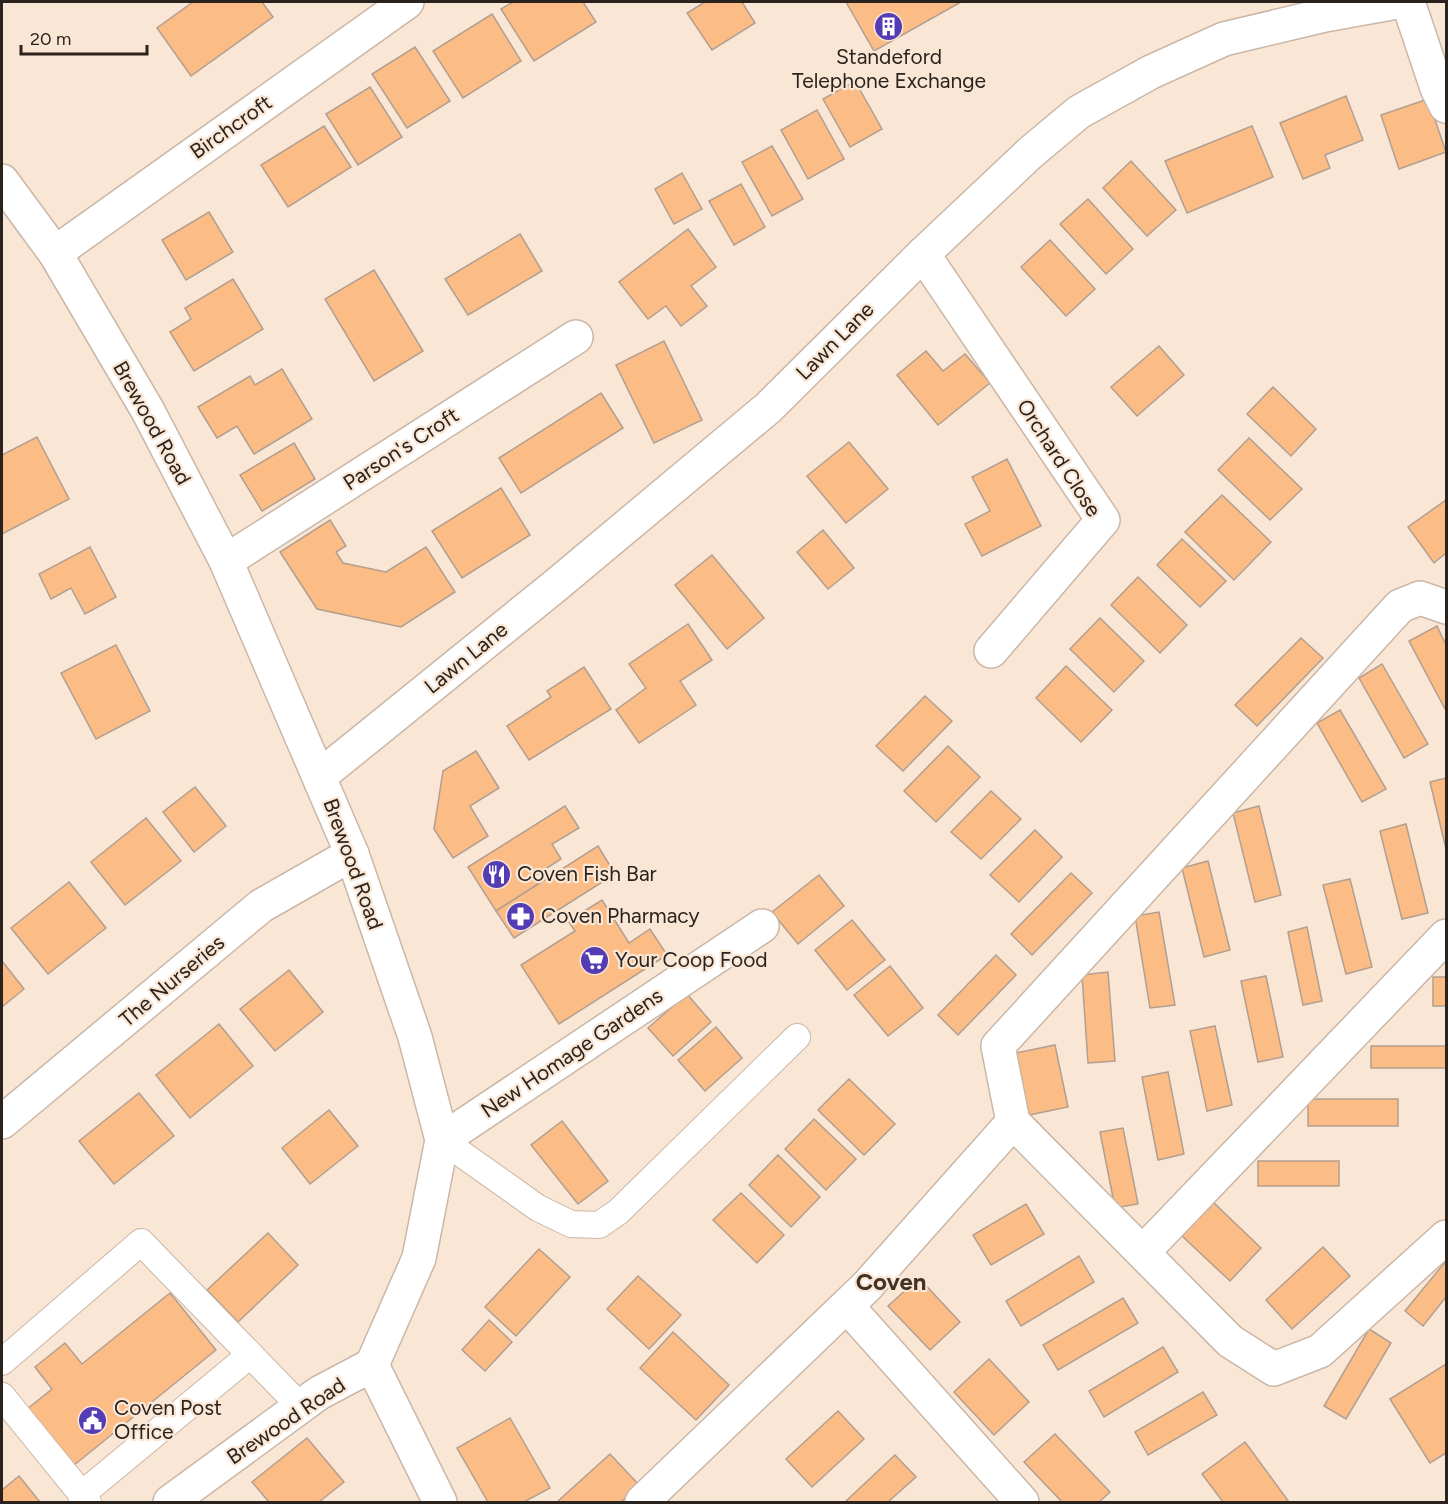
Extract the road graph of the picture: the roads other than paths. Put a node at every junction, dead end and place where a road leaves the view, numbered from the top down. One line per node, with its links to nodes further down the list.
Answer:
1 (407, 2): 7 (street, Birchcroft)
2 (1397, 2): 4 (street, Lawn Lane)
3 (1408, 2): 5 (street)
4 (1322, 8): 8 (street, Lawn Lane)
5 (1446, 106)
6 (2, 181): 7 (street, Brewood Road)
7 (55, 253): 10 (street, Brewood Road)
8 (923, 254): 12 (street, Orchard Close); 13 (street, Lawn Lane)
9 (576, 337): 10 (street, Parson's Croft)
10 (226, 561): 13 (street, Brewood Road)
11 (1446, 607): 19 (street)
12 (991, 651)
13 (320, 776): 14 (street, Brewood Road)
14 (352, 854): 18 (street, The Nurseries); 20 (street, Brewood Road)
15 (762, 926): 20 (street, New Homage Gardens)
16 (1446, 936): 22 (street)
17 (797, 1037): 20 (lane)
18 (2, 1122)
19 (1013, 1122): 22 (street); 23 (street)
20 (442, 1140): 26 (street, Brewood Road)
21 (1446, 1237): 22 (street)
22 (1143, 1252)
23 (847, 1306): 32 (street); 33 (street)
24 (250, 1355): 25 (lane); 28 (lane); 29 (lane)
25 (2, 1362)
26 (372, 1365): 28 (street, Brewood Road); 31 (street)
27 (2, 1396): 29 (lane)
28 (300, 1407): 30 (street, Brewood Road)
29 (85, 1499)
30 (170, 1503)
31 (440, 1503)
32 (642, 1503)
33 (1022, 1503)

